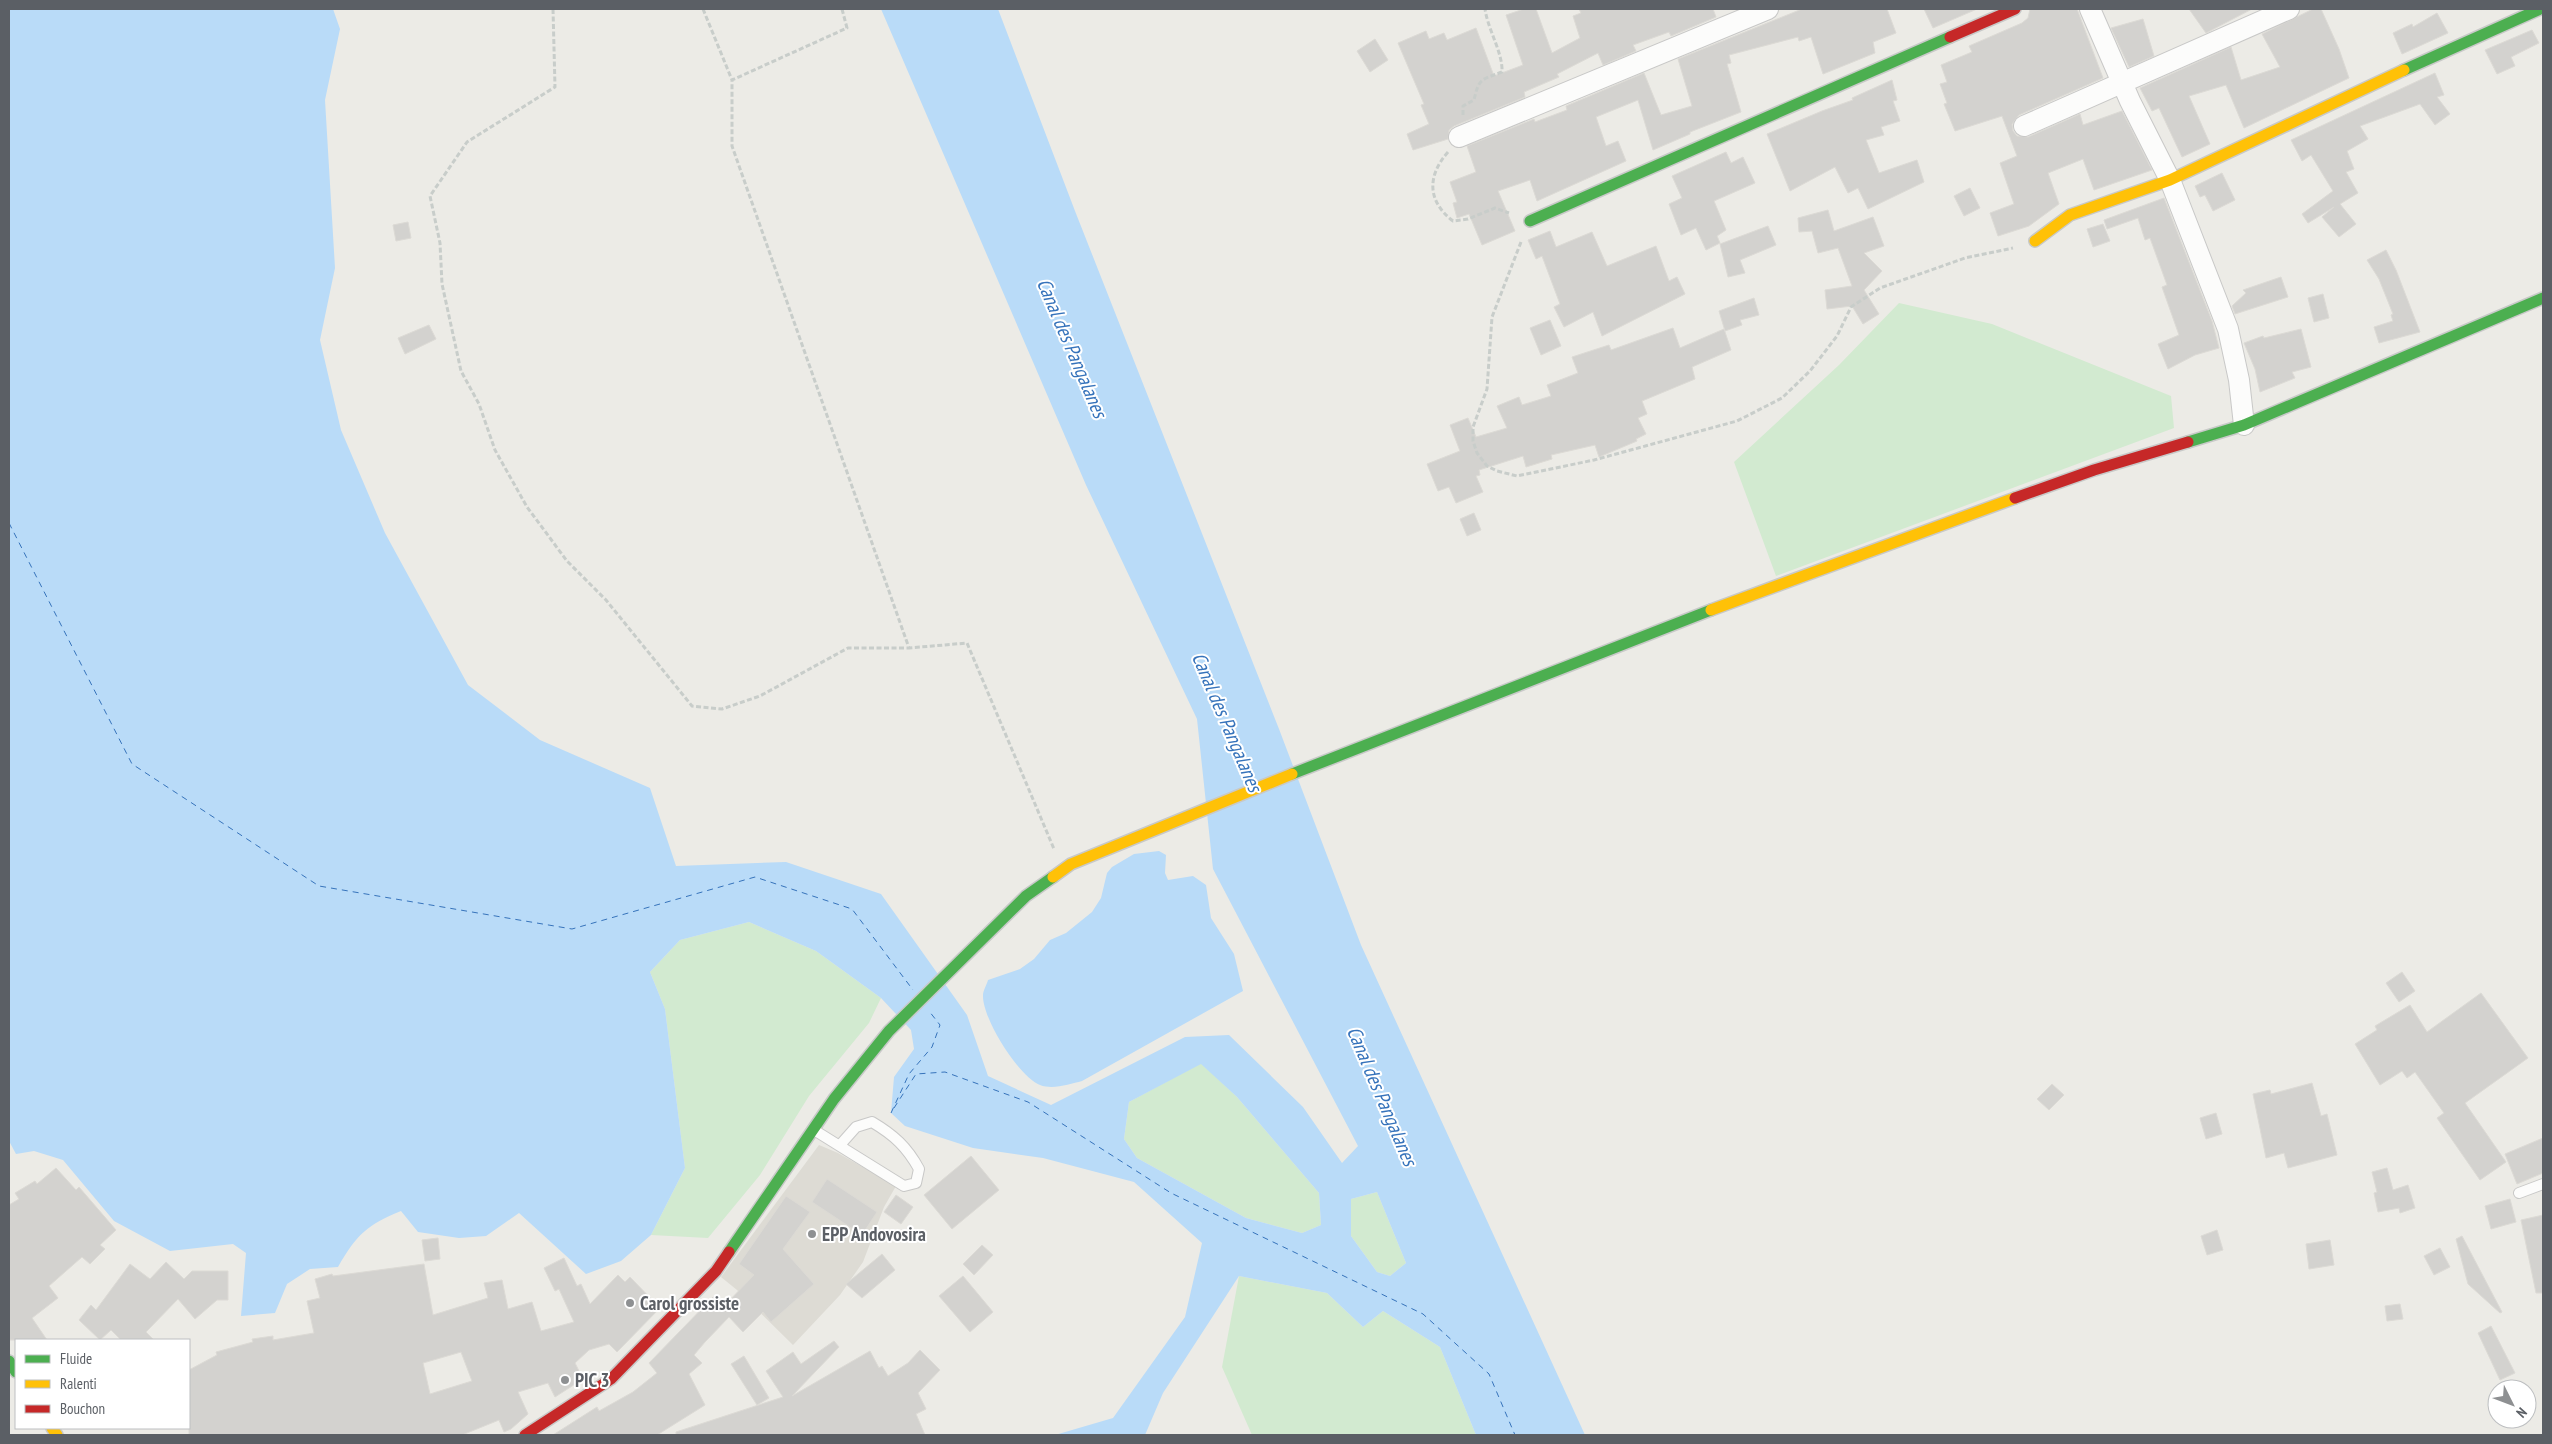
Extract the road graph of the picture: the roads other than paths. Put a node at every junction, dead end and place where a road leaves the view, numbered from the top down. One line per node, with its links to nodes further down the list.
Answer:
1 (1768, 9): 8 (street)
2 (2015, 9): 10 (street)
3 (2090, 9): 6 (street)
4 (2289, 9): 6 (street)
5 (2540, 9): 9 (street)
6 (2123, 82): 7 (street); 9 (street)
7 (2024, 126)
8 (1459, 137)
9 (2170, 180): 11 (street); 13 (street)
10 (1530, 221)
11 (2035, 241)
12 (2543, 298): 13 (street)
13 (2244, 426): 14 (street)
14 (814, 1130): 15 (lane); 18 (street)
15 (840, 1145): 15 (lane)
16 (2543, 1184): 17 (lane)
17 (2519, 1193)
18 (525, 1435)

